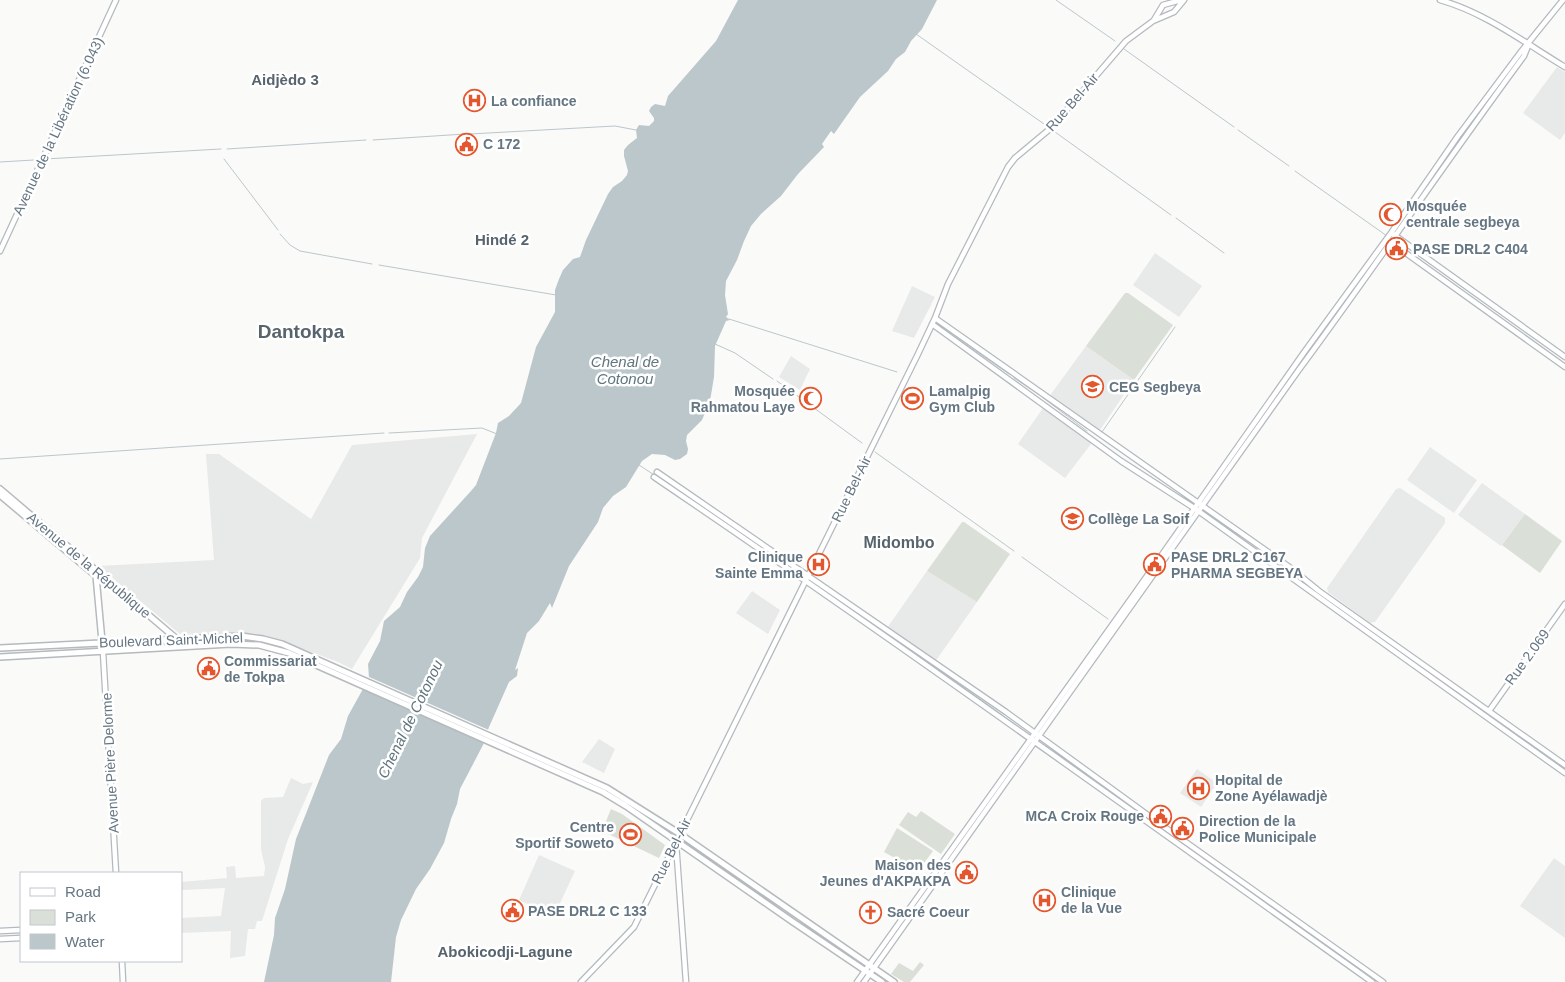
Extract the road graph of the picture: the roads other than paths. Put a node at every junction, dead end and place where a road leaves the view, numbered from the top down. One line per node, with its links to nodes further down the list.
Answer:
1 (116, 0): 10 (street, Avenue de la Libération (6.043))
2 (1182, 0): 5 (street, Rue Bel-Air); 5 (street, Rue Bel-Air)
3 (1440, 0): 6 (street)
4 (1563, 0): 6 (street)
5 (1154, 21): 11 (street, Rue Bel-Air)
6 (1529, 44): 7 (street); 8 (street)
7 (1565, 67)
8 (1393, 235): 9 (street); 13 (street)
9 (1389, 241): 14 (street); 17 (street)
10 (0, 252)
11 (935, 318): 12 (street, Rue Bel-Air); 17 (street)
12 (932, 324): 18 (street); 19 (street, Rue Bel-Air)
13 (1565, 357)
14 (1565, 367)
15 (0, 489): 22 (main road, Avenue de la République)
16 (0, 496): 23 (main road, Avenue de la République)
17 (1200, 505): 18 (street); 28 (street)
18 (1196, 510): 29 (street); 33 (street)
19 (808, 575): 20 (street, Rue Bel-Air); 20 (street); 29 (street)
20 (806, 580): 31 (street); 34 (street, Rue Bel-Air)
21 (1565, 604): 28 (street, Rue 2.069)
22 (178, 640): 23 (main road, Boulevard Saint-Michel); 27 (main road, Boulevard Saint-Michel)
23 (102, 643): 24 (main road, Boulevard Saint-Michel); 25 (main road)
24 (0, 648)
25 (103, 652): 26 (main road, Boulevard Saint-Michel); 27 (main road, Boulevard Saint-Michel); 36 (street, Avenue Pière Delorme)
26 (0, 656)
27 (336, 670): 30 (main road)
28 (1489, 711): 32 (street)
29 (1036, 734): 31 (street); 53 (street)
30 (495, 740): 34 (main road); 35 (main road)
31 (1032, 740): 42 (street); 52 (street)
32 (1565, 765)
33 (1565, 773)
34 (680, 834): 35 (street, Rue Bel-Air); 42 (main road)
35 (676, 842): 43 (main road); 45 (street, Rue Bel-Air); 46 (street)
36 (116, 872)
37 (20, 930): 38 (street)
38 (0, 931)
39 (20, 938): 40 (street)
40 (0, 939)
41 (122, 962): 44 (street)
42 (872, 966): 43 (street); 51 (main road)
43 (868, 973): 47 (street); 48 (street); 49 (street); 50 (main road)
44 (123, 982)
45 (581, 982)
46 (686, 982)
47 (857, 982)
48 (864, 982)
49 (869, 982)
50 (882, 982)
51 (894, 982)
52 (1372, 982)
53 (1383, 982)

